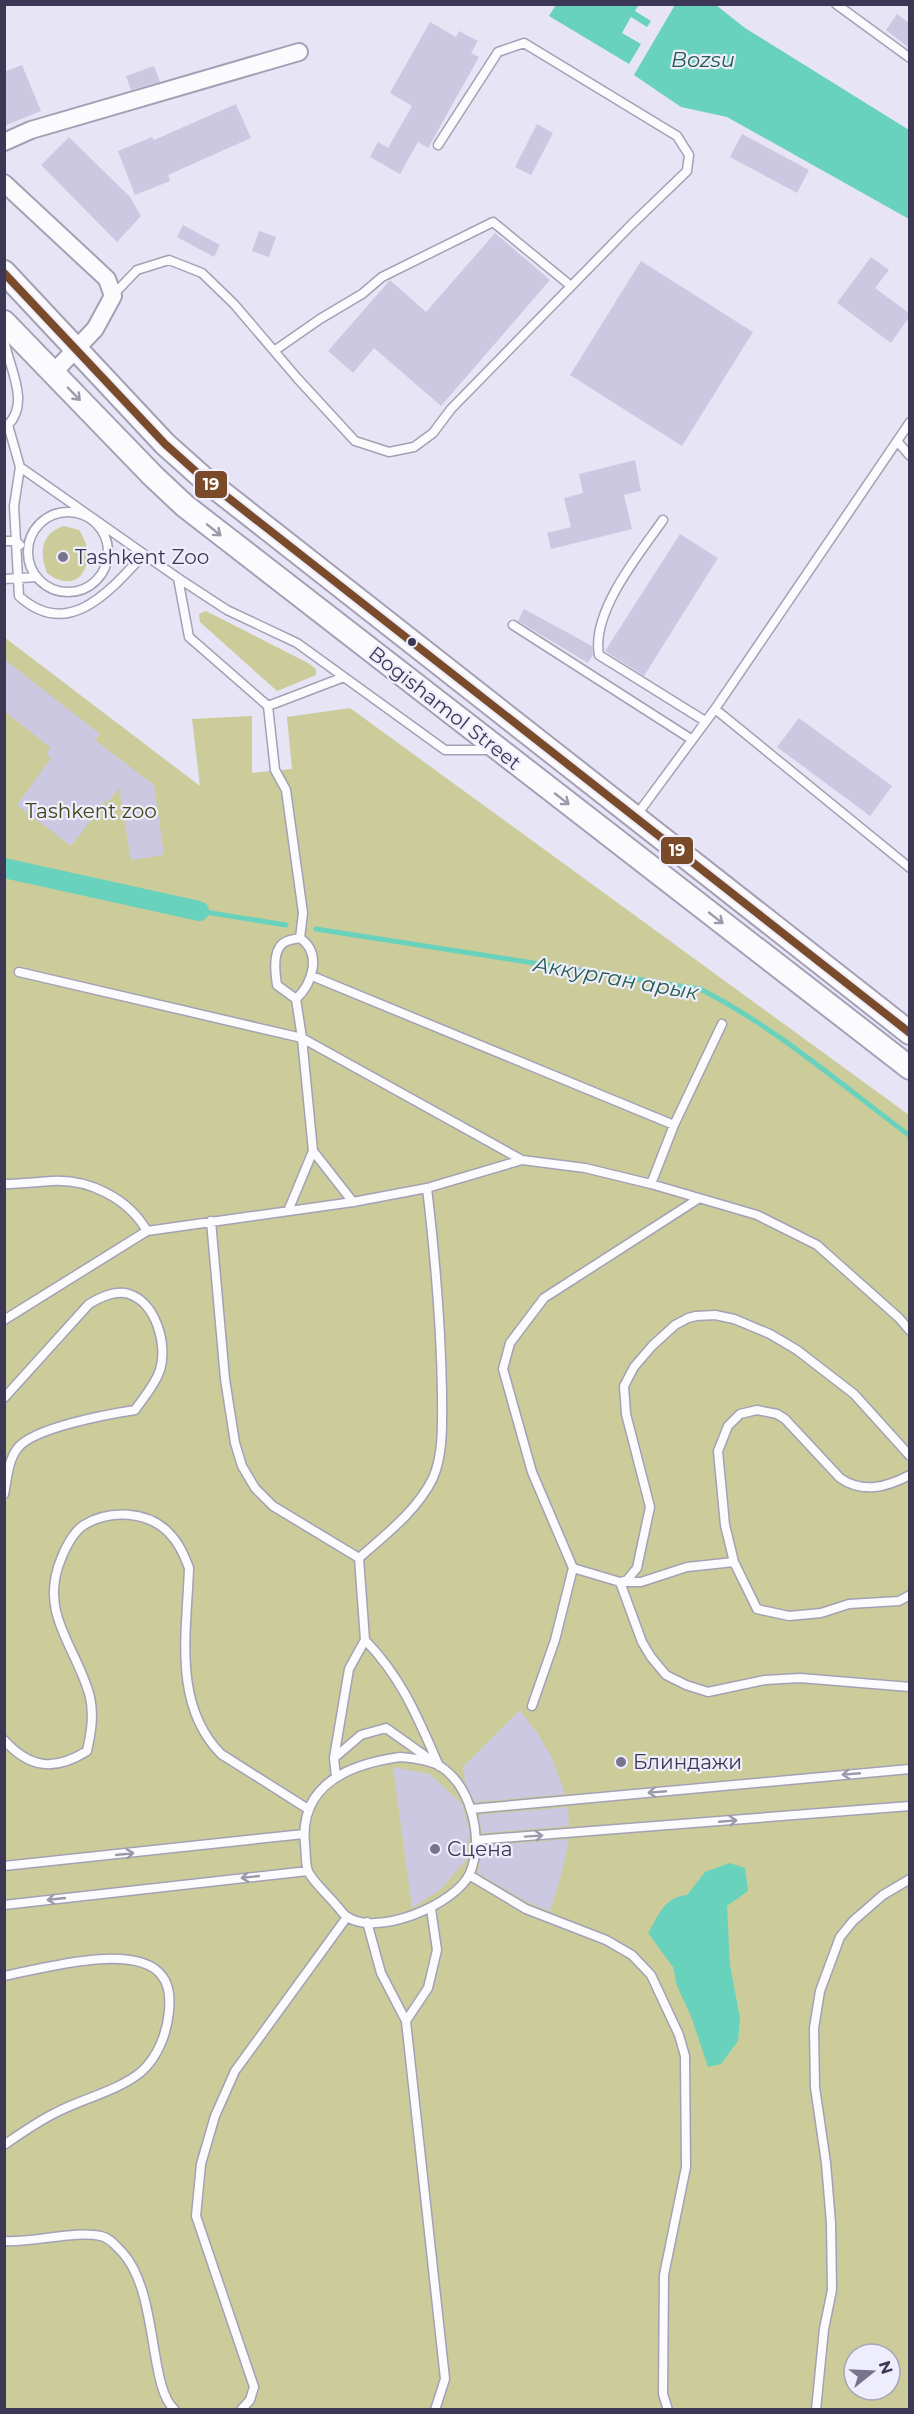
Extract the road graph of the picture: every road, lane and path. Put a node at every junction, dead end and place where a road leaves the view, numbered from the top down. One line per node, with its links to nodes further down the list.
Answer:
1 (836, 4): 3 (lane)
2 (299, 52): 4 (street)
3 (909, 58)
4 (4, 142)
5 (438, 145): 8 (lane)
6 (4, 183): 9 (street)
7 (4, 272): 12 (main road, Bogishamol Street)
8 (571, 286): 13 (lane); 13 (lane)
9 (113, 296): 12 (street); 13 (lane)
10 (4, 322): 14 (main road, Bogishamol Street)
11 (4, 339): 16 (lane)
12 (76, 350): 14 (street); 37 (main road, Bogishamol Street)
13 (274, 351)
14 (53, 372): 36 (main road, Bogishamol Street, one-way to 36)
15 (909, 422): 17 (lane)
16 (6, 426): 19 (lane)
17 (897, 441): 18 (lane); 33 (lane)
18 (909, 456)
19 (20, 467): 20 (lane); 23 (lane)
20 (92, 519): 24 (lane); 25 (lane); 26 (lane)
21 (663, 520): 34 (lane)
22 (4, 541): 23 (lane)
23 (16, 541): 24 (lane); 27 (lane)
24 (28, 554): 26 (lane)
25 (144, 555): 27 (lane); 28 (lane)
26 (37, 577): 27 (lane)
27 (18, 578): 29 (lane)
28 (178, 578): 31 (lane); 32 (lane)
29 (4, 579)
30 (513, 626): 35 (lane)
31 (344, 677): 32 (lane); 36 (lane)
32 (268, 706): 39 (lane)
33 (715, 709): 34 (lane); 38 (lane)
34 (705, 721): 35 (lane)
35 (691, 739): 37 (lane)
36 (499, 750): 46 (main road, Bogishamol Street, one-way to 46)
37 (634, 818): 43 (main road, Bogishamol Street)
38 (909, 868)
39 (300, 938): 41 (lane); 42 (lane)
40 (20, 972): 47 (lane)
41 (312, 976): 42 (lane); 49 (lane)
42 (296, 999): 47 (lane)
43 (885, 1015): 45 (main road, Bogishamol Street); 46 (main road)
44 (722, 1024): 49 (lane)
45 (909, 1033)
46 (869, 1036): 48 (main road, Bogishamol Street)
47 (302, 1038): 50 (lane); 51 (lane)
48 (909, 1068)
49 (674, 1125): 53 (lane)
50 (313, 1151): 56 (lane); 57 (lane)
51 (522, 1160): 53 (lane); 54 (lane)
52 (4, 1184): 59 (lane)
53 (651, 1184): 55 (lane)
54 (427, 1188): 56 (lane); 66 (lane)
55 (698, 1199): 61 (lane); 68 (lane)
56 (352, 1202): 57 (lane)
57 (288, 1211): 58 (lane)
58 (211, 1221): 59 (lane); 66 (lane)
59 (147, 1231): 60 (lane)
60 (4, 1320)
61 (909, 1330)
62 (4, 1398): 65 (lane)
63 (909, 1456): 69 (lane)
64 (909, 1474): 67 (lane)
65 (4, 1494)
66 (359, 1558): 71 (lane)
67 (734, 1562): 69 (lane); 70 (lane)
68 (573, 1568): 69 (lane); 73 (lane)
69 (620, 1582): 72 (lane)
70 (909, 1594)
71 (365, 1640): 75 (lane); 76 (lane)
72 (909, 1687)
73 (532, 1706)
74 (4, 1740): 80 (lane)
75 (334, 1758): 76 (lane); 78 (lane)
76 (439, 1766): 78 (lane); 81 (lane)
77 (909, 1769): 81 (lane, one-way to 81)
78 (336, 1777): 80 (lane)
79 (909, 1806): 83 (lane, one-way to 79)
80 (308, 1809): 82 (lane)
81 (471, 1809): 83 (lane)
82 (304, 1834): 84 (lane, one-way to 82); 85 (lane)
83 (476, 1840): 86 (lane)
84 (4, 1866)
85 (308, 1871): 88 (lane, one-way to 88); 90 (lane)
86 (469, 1875): 89 (lane); 99 (lane)
87 (909, 1879): 100 (lane)
88 (4, 1905)
89 (431, 1909): 91 (lane); 93 (lane)
90 (347, 1917): 91 (lane); 97 (lane)
91 (367, 1922): 93 (lane)
92 (4, 1976): 94 (lane)
93 (406, 2021): 98 (lane)
94 (4, 2145)
95 (4, 2241): 96 (lane)
96 (175, 2409)
97 (241, 2409)
98 (435, 2409)
99 (668, 2409)
100 (816, 2409)

